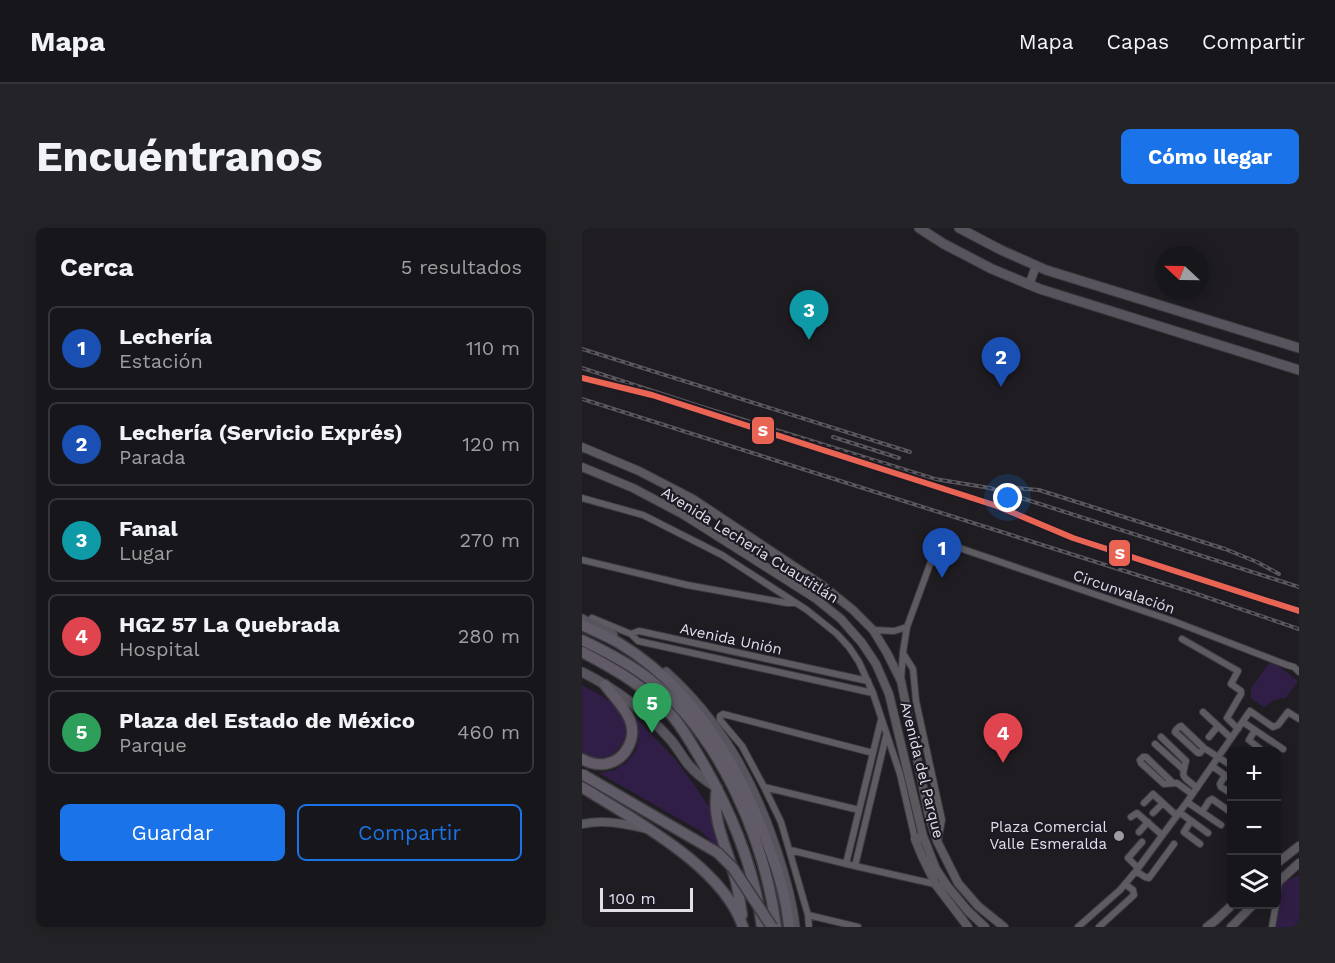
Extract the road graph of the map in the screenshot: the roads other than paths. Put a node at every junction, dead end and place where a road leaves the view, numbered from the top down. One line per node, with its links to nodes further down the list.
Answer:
1 (919, 228): 4 (main road)
2 (958, 228): 3 (main road)
3 (1036, 266): 4 (main road); 5 (main road)
4 (1029, 285): 6 (main road)
5 (1299, 348)
6 (1299, 370)
7 (582, 447): 16 (main road, Avenida Lecheria Cuautitlán)
8 (582, 467): 20 (main road, Avenida Lecheria Cuautitlán)
9 (582, 498): 11 (street)
10 (582, 560): 11 (street)
11 (795, 603): 25 (street)
12 (592, 618): 17 (street, Avenida Unión)
13 (582, 619): 100 (main road)
14 (582, 625): 99 (highway)
15 (907, 627): 16 (street); 22 (street); 24 (street, Circunvalación)
16 (873, 630): 26 (main road, Avenida del Parque)
17 (631, 634): 25 (street, Avenida Unión); 28 (street)
18 (1182, 639): 34 (street)
19 (582, 640): 98 (highway)
20 (862, 643): 75 (main road, Avenida del Parque)
21 (582, 652): 55 (highway)
22 (903, 652): 26 (street); 76 (street, Avenida del Parque)
23 (582, 672): 27 (main road)
24 (1299, 672)
25 (868, 681): 28 (street)
26 (901, 681): 76 (main road, Avenida del Parque)
27 (605, 685): 46 (highway); 55 (main road)
28 (873, 693): 30 (street)
29 (1203, 712): 33 (street)
30 (881, 719): 36 (street); 44 (street)
31 (1299, 719): 32 (street)
32 (1243, 722): 34 (street); 35 (street)
33 (1218, 726): 38 (street); 39 (street)
34 (1238, 729): 39 (street)
35 (1255, 730): 41 (street); 43 (street)
36 (887, 734): 75 (street); 85 (street)
37 (1161, 737): 49 (street)
38 (1209, 737)
39 (1231, 738): 45 (street)
40 (1155, 744): 49 (street)
41 (1258, 747)
42 (1204, 748): 42 (street); 45 (street)
43 (1283, 750)
44 (873, 753): 53 (street); 61 (street)
45 (1218, 757): 47 (street); 48 (street)
46 (582, 759)
47 (1227, 763)
48 (1212, 766): 51 (street); 56 (street)
49 (1183, 769): 56 (street)
50 (582, 774): 97 (highway, bridge)
51 (1225, 775): 57 (street)
52 (1173, 783): 52 (street); 56 (street)
53 (764, 787): 61 (street); 81 (street)
54 (582, 788): 71 (highway)
55 (717, 788): 95 (highway); 96 (highway)
56 (1194, 791): 58 (street)
57 (1227, 791)
58 (1187, 802): 63 (street); 65 (street)
59 (1144, 803): 60 (street)
60 (1163, 803): 64 (street); 65 (street)
61 (859, 810): 84 (street)
62 (1227, 810): 63 (street)
63 (1202, 812): 70 (street)
64 (1153, 813)
65 (1178, 814): 67 (street); 74 (street)
66 (1131, 817): 68 (street)
67 (1191, 821): 73 (street); 79 (street)
68 (1148, 822): 72 (street); 74 (street)
69 (582, 824): 71 (main road)
70 (1221, 825)
71 (648, 830): 95 (highway)
72 (1139, 832)
73 (1208, 834)
74 (1162, 835): 86 (street)
75 (919, 838): 89 (main road); 90 (main road, Avenida del Parque)
76 (937, 841): 105 (main road, Avenida del Parque)
77 (1142, 842): 86 (street)
78 (1174, 844): 86 (street)
79 (1200, 844)
80 (1299, 846): 82 (main road)
81 (790, 850): 84 (street); 94 (street)
82 (1281, 860)
83 (1299, 863): 87 (main road)
84 (846, 864): 85 (street)
85 (855, 867): 89 (street)
86 (1137, 870): 88 (street)
87 (1281, 879)
88 (1125, 884): 106 (street); 107 (street)
89 (936, 885): 90 (street); 103 (main road)
90 (948, 887): 104 (main road, Avenida del Parque)
91 (1228, 909): 108 (main road)
92 (1249, 909): 109 (main road)
93 (1275, 909): 110 (street)
94 (808, 915): 101 (street); 102 (street)
95 (743, 927)
96 (762, 927)
97 (772, 927)
98 (776, 927)
99 (789, 927)
100 (795, 927)
101 (809, 927)
102 (858, 927)
103 (968, 927)
104 (985, 927)
105 (1004, 927)
106 (1078, 927)
107 (1099, 927)
108 (1207, 927)
109 (1231, 927)
110 (1272, 927)

